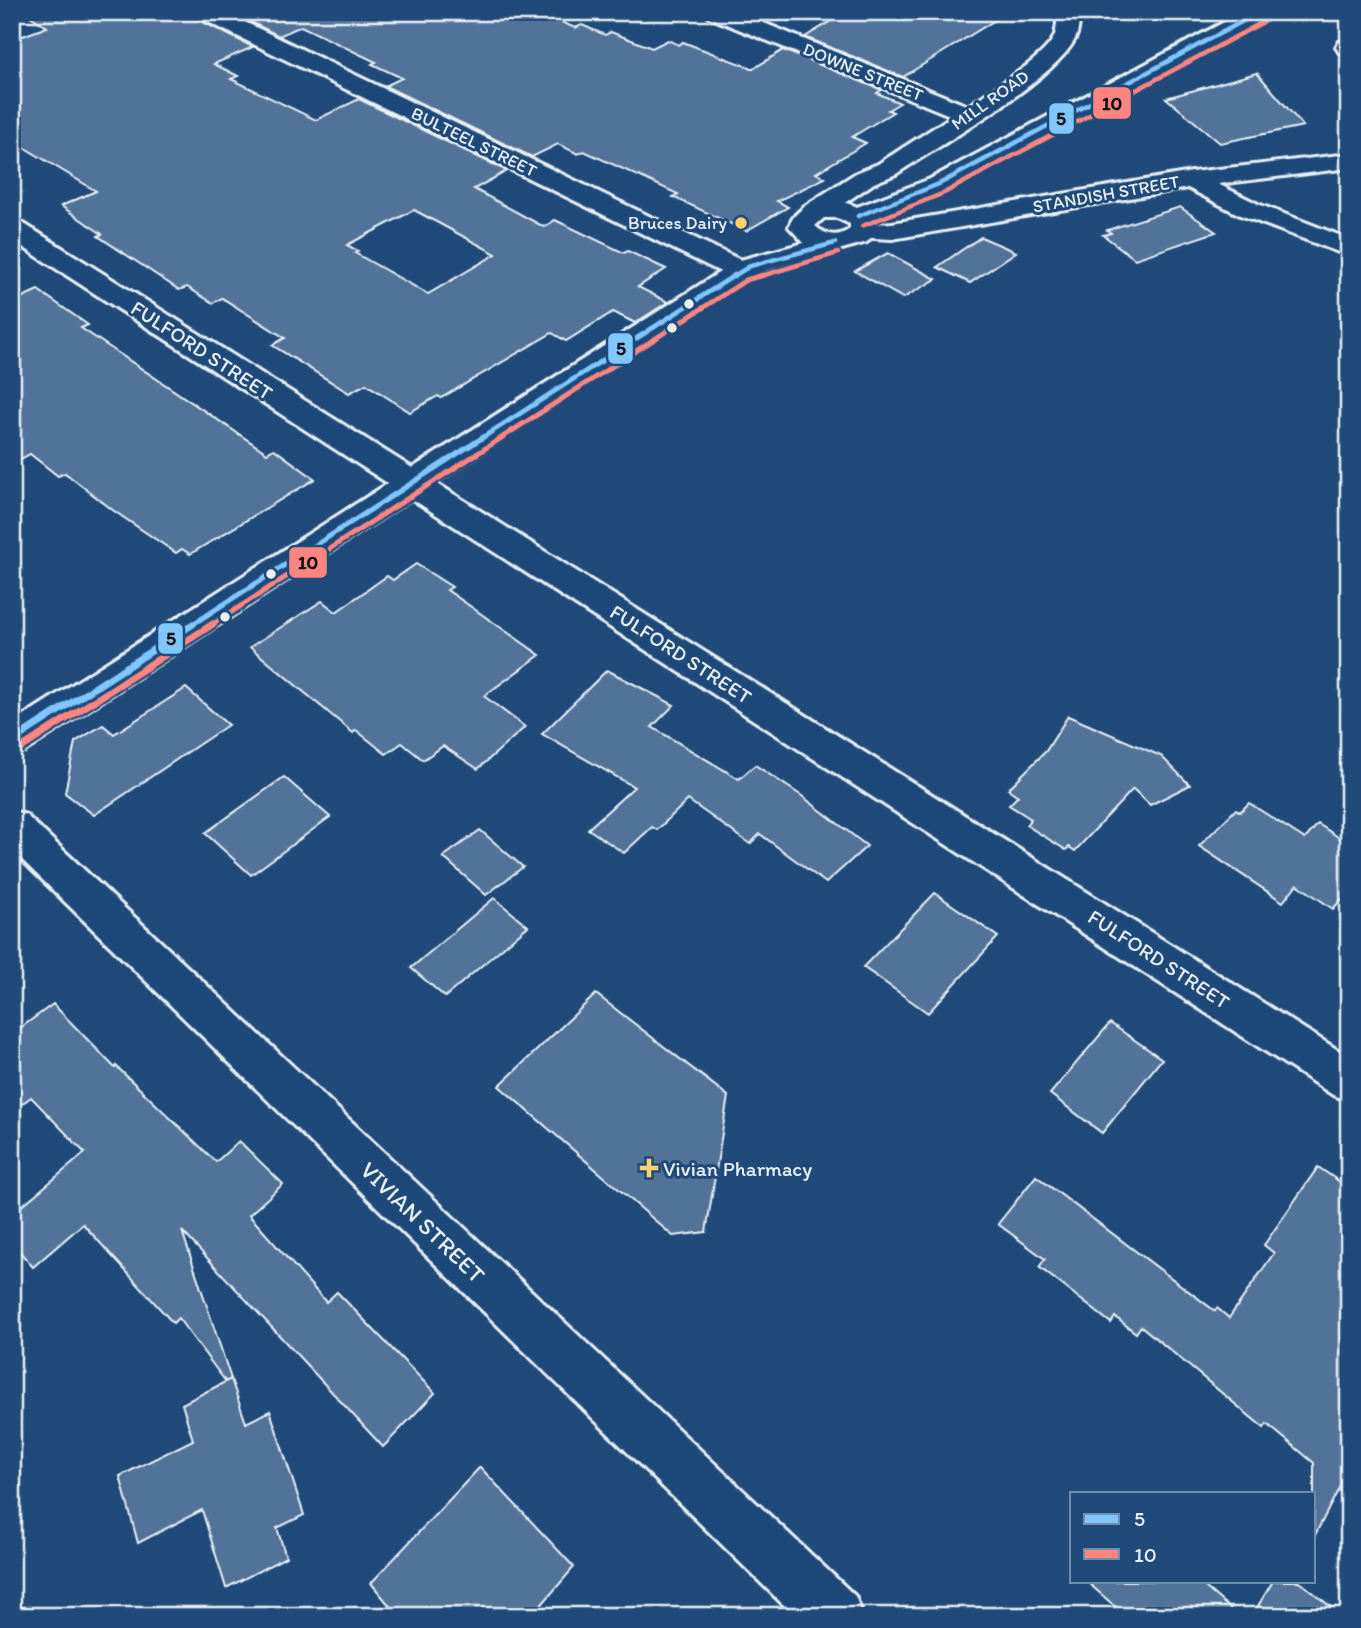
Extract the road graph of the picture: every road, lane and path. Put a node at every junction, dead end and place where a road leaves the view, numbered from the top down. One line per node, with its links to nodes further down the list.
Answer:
1 (206, 12): 14 (street, BULTEEL STREET)
2 (717, 12): 5 (street, DOWNE STREET)
3 (1069, 12): 5 (street, MILL ROAD)
4 (1260, 12): 10 (street)
5 (970, 115): 7 (street, MILL ROAD)
6 (1349, 162): 8 (street, STANDISH STREET)
7 (887, 169): 9 (street, MILL ROAD); 10 (street, MILL ROAD)
8 (1192, 180): 10 (street, STANDISH STREET); 13 (street)
9 (807, 218): 10 (street, STANDISH STREET); 12 (street); 14 (street, MILL ROAD)
10 (858, 220): 12 (street)
11 (12, 228): 15 (street, FULFORD STREET)
12 (835, 243): 14 (street)
13 (1349, 248)
14 (745, 268): 15 (street)
15 (412, 483): 16 (street); 18 (street, FULFORD STREET)
16 (12, 741)
17 (12, 826): 19 (street, VIVIAN STREET)
18 (1349, 1081)
19 (835, 1616)

